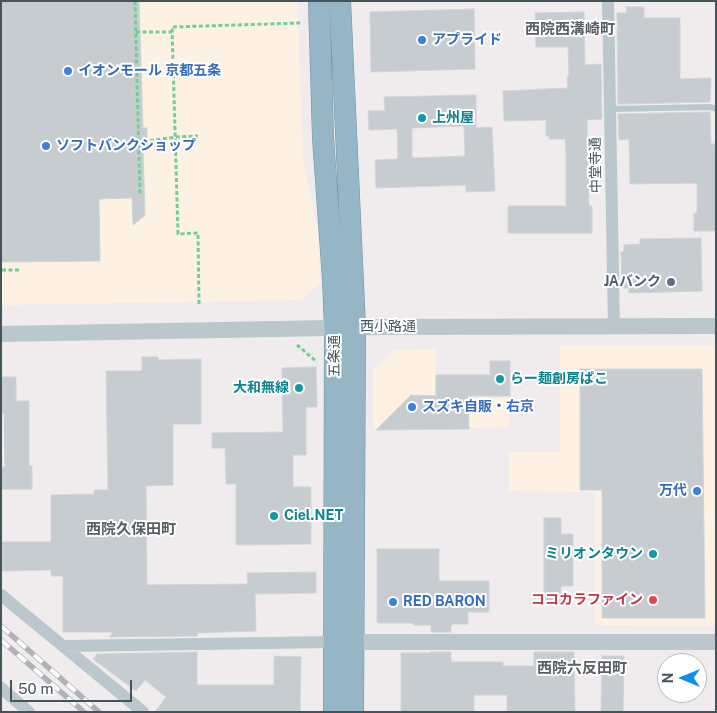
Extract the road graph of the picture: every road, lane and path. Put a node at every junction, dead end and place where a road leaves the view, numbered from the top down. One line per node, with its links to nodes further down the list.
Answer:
1 (135, 1): 6 (path)
2 (319, 1): 19 (highway, 五条通)
3 (340, 1): 19 (highway, 五条通)
4 (608, 1): 8 (street, 中堂寺通)
5 (300, 23): 7 (path)
6 (136, 32): 7 (path); 12 (path)
7 (172, 32): 10 (path)
8 (610, 109): 9 (lane); 18 (street, 中堂寺通)
9 (716, 109)
10 (176, 136): 11 (path); 12 (path); 16 (path)
11 (198, 136)
12 (137, 142): 13 (path)
13 (140, 196)
14 (2, 270): 15 (path)
15 (20, 270)
16 (199, 304)
17 (716, 326): 18 (street, 西小路通)
18 (614, 327): 19 (street, 西小路通)
19 (345, 328): 20 (street, 西小路通); 24 (highway, 五条通)
20 (1, 334)
21 (288, 345): 22 (path)
22 (321, 365)
23 (1, 595): 26 (street)
24 (344, 642): 25 (street); 26 (street); 30 (highway, 五条通); 31 (highway, 五条通)
25 (716, 642)
26 (64, 646): 29 (street)
27 (1, 688): 28 (street)
28 (29, 712)
29 (142, 712)
30 (334, 712)
31 (353, 712)

